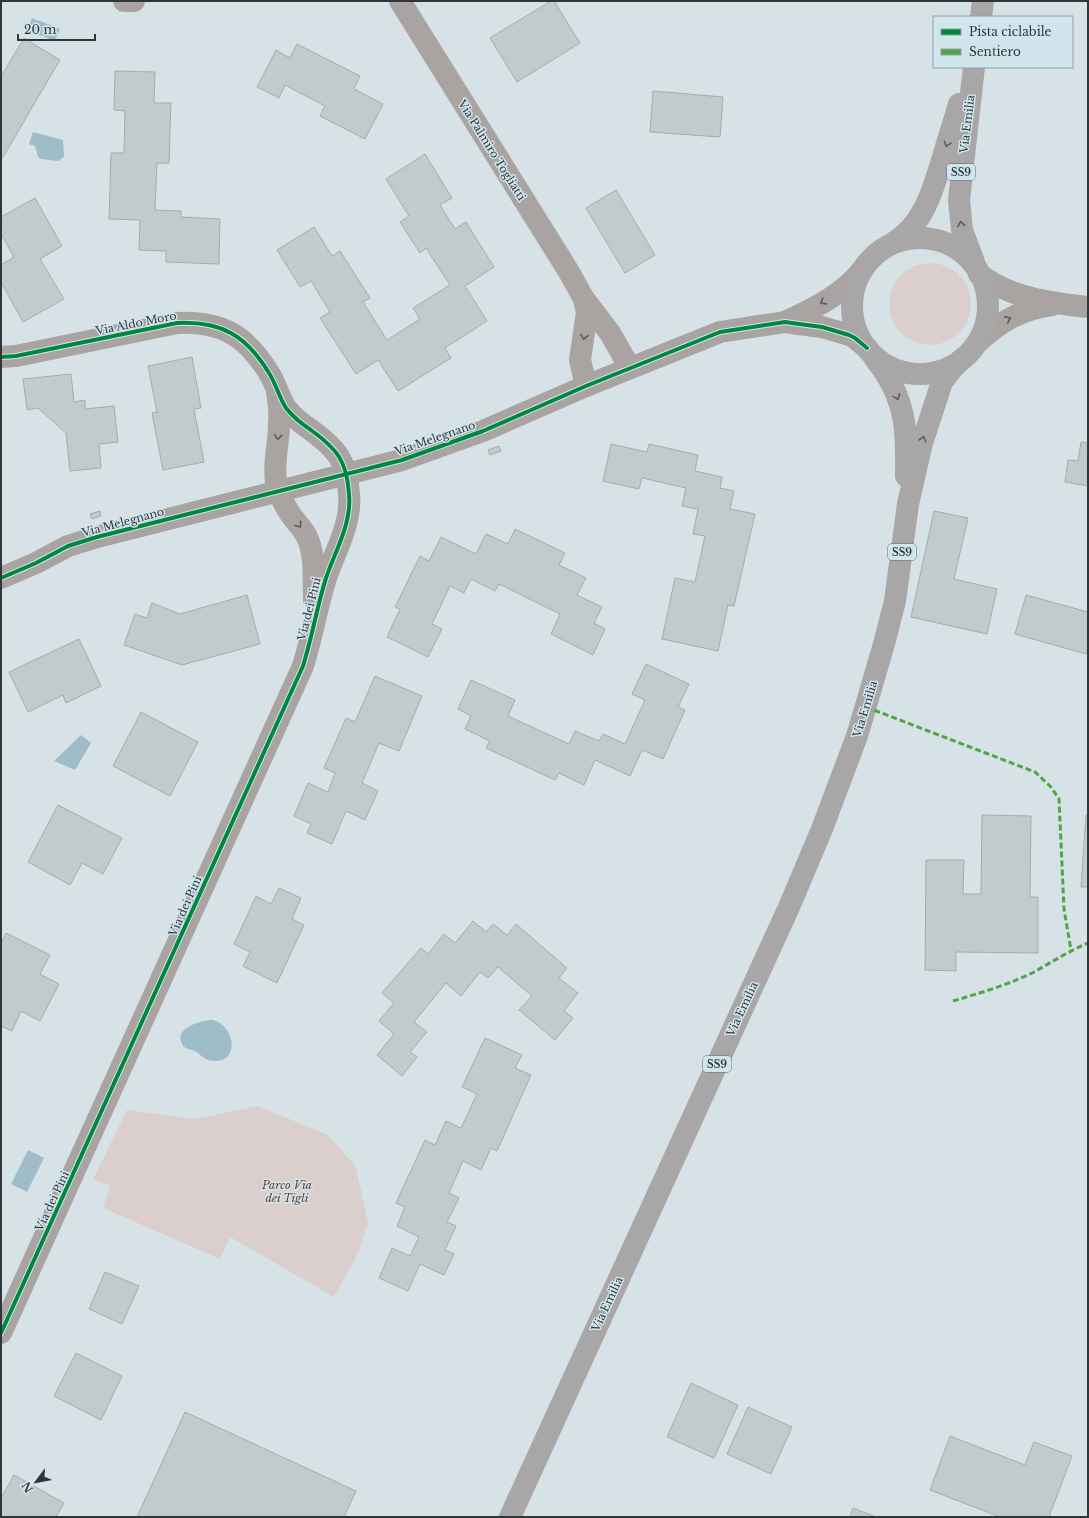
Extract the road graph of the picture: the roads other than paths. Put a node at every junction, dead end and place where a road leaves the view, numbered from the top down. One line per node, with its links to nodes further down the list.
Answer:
1 (124, 1): 2 (street)
2 (134, 1)
3 (400, 1): 11 (street, Via Palmiro Togliatti)
4 (983, 1): 5 (main road)
5 (981, 16)
6 (972, 68): 8 (main road, Via Emilia / SS9, one-way to 8)
7 (972, 68): 10 (main road, Via Emilia / SS9, one-way to 7)
8 (889, 246): 9 (main road); 10 (main road)
9 (863, 269): 14 (street, Via Melegnano, one-way to 14); 16 (main road)
10 (979, 274): 12 (street); 15 (main road)
11 (584, 299): 19 (street, Via Palmiro Togliatti); 21 (street, Via Palmiro Togliatti, one-way to 21)
12 (1060, 304): 13 (street); 15 (street, one-way to 12)
13 (1088, 307)
14 (785, 322): 16 (street, Via Melegnano); 19 (street, Via Melegnano)
15 (977, 343): 18 (main road)
16 (868, 350): 18 (main road); 24 (main road, Via Emilia / SS9, one-way to 24)
17 (1, 357): 20 (street, Via Aldo Moro)
18 (962, 359): 24 (main road, Via Emilia / SS9, one-way to 18)
19 (630, 368): 21 (street, Via Melegnano)
20 (275, 385): 22 (street, Via Aldo Moro); 23 (street, Via Aldo Moro, one-way to 23)
21 (586, 386): 22 (street, Via Melegnano)
22 (346, 475): 23 (street, Via Melegnano); 26 (street, Via dei Pini)
23 (279, 492): 25 (street, Via Melegnano); 26 (street, Via dei Pini, one-way to 26)
24 (908, 504): 28 (main road, Via Emilia / SS9)
25 (1, 578)
26 (314, 622): 27 (street, Via dei Pini)
27 (1, 1333)
28 (510, 1517)

